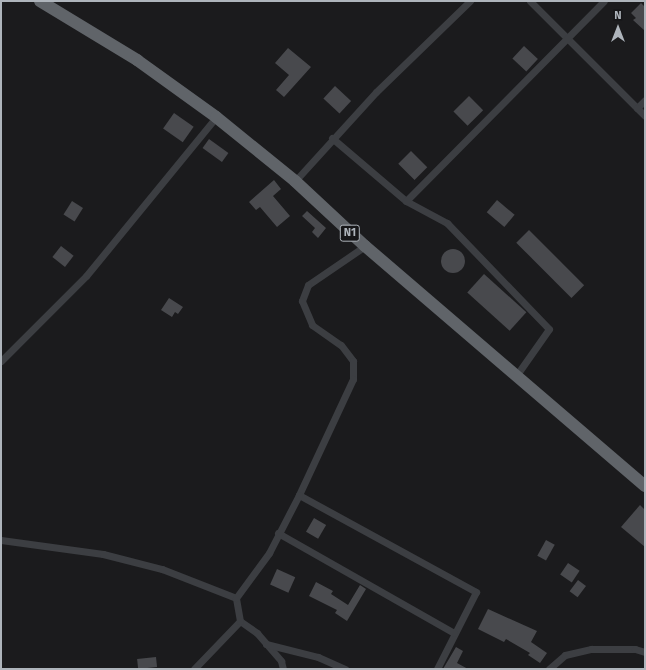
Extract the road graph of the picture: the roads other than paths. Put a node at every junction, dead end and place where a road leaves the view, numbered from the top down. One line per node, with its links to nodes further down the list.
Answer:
1 (40, 1): 9 (highway, N1)
2 (470, 1): 10 (street)
3 (530, 1): 5 (street)
4 (604, 1): 5 (street)
5 (567, 38): 7 (street); 12 (street)
6 (645, 100): 7 (street)
7 (637, 108): 8 (street)
8 (645, 116)
9 (216, 117): 11 (highway, N1); 14 (street)
10 (332, 138): 11 (street); 12 (street)
11 (295, 181): 13 (highway, N1)
12 (406, 201): 15 (street)
13 (365, 246): 15 (highway, N1); 17 (street)
14 (1, 361)
15 (516, 376): 16 (highway, N1)
16 (645, 486)
17 (299, 495): 18 (street); 22 (street)
18 (278, 533): 20 (street); 22 (street)
19 (1, 540): 20 (street)
20 (236, 598): 21 (street)
21 (240, 621): 23 (street); 25 (street)
22 (454, 633): 28 (street)
23 (266, 644): 26 (street); 27 (street)
24 (645, 652): 29 (street)
25 (194, 669)
26 (283, 669)
27 (345, 669)
28 (437, 669)
29 (549, 669)

